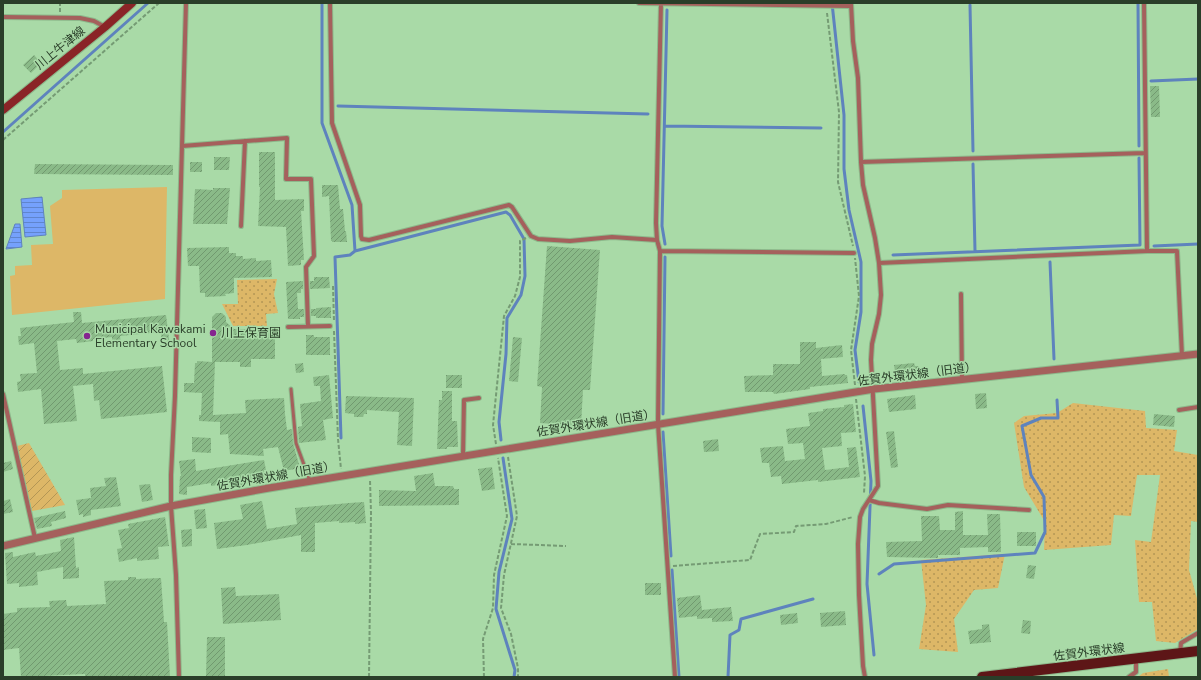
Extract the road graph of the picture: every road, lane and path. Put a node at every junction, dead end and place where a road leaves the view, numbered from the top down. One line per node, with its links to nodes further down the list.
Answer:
1 (132, 3): 11 (main road, 川上牛津線)
2 (159, 3): 13 (path)
3 (186, 3): 15 (street)
4 (330, 3): 19 (street)
5 (639, 3): 6 (street)
6 (661, 3): 9 (street); 19 (street)
7 (1144, 3): 16 (street)
8 (850, 5): 9 (street); 17 (street)
9 (826, 6): 23 (path)
10 (3, 17): 11 (street)
11 (105, 27): 12 (main road, 川上牛津線)
12 (3, 110)
13 (3, 140)
14 (245, 141): 15 (street); 18 (street); 27 (street)
15 (182, 146): 50 (street)
16 (1145, 153): 17 (street); 22 (street)
17 (860, 162): 24 (street)
18 (241, 226)
19 (657, 240): 21 (street)
20 (520, 241): 43 (path)
21 (660, 251): 23 (street); 41 (street)
22 (1147, 251): 24 (street); 31 (street)
23 (854, 253): 35 (path)
24 (879, 263): 34 (street)
25 (333, 286): 46 (path)
26 (961, 294): 32 (street)
27 (308, 326): 28 (street); 29 (street)
28 (330, 326)
29 (288, 327)
30 (1198, 354): 31 (street, 佐賀外環状線（旧道）)
31 (1182, 356): 32 (street, 佐賀外環状線（旧道）)
32 (962, 380): 34 (street, 佐賀外環状線（旧道）)
33 (291, 389): 47 (lane)
34 (874, 389): 35 (street, 佐賀外環状線（旧道）); 49 (street)
35 (856, 392): 41 (street, 佐賀外環状線（旧道）); 48 (path)
36 (3, 394): 38 (street)
37 (479, 398): 44 (street)
38 (3, 402): 53 (street)
39 (1198, 407): 40 (street)
40 (1179, 410)
41 (658, 424): 42 (street, 佐賀外環状線（旧道）); 57 (street)
42 (507, 449): 43 (street, 佐賀外環状線（旧道）); 54 (path)
43 (497, 451): 44 (street, 佐賀外環状線（旧道）); 64 (path)
44 (463, 456): 45 (street, 佐賀外環状線（旧道）)
45 (370, 471): 46 (street, 佐賀外環状線（旧道）); 63 (path)
46 (342, 476): 47 (street, 佐賀外環状線（旧道）)
47 (310, 481): 50 (street, 佐賀外環状線（旧道）)
48 (864, 493)
49 (870, 500): 51 (street); 52 (street)
50 (171, 506): 53 (street, 佐賀外環状線（旧道）); 62 (street)
51 (1029, 510)
52 (860, 517): 57 (path); 67 (street)
53 (35, 538): 55 (street, 佐賀外環状線（旧道）)
54 (511, 544): 56 (path); 65 (path)
55 (3, 546)
56 (566, 546)
57 (667, 566): 66 (street)
58 (1198, 633): 60 (street)
59 (1198, 651): 60 (main road, 佐賀外環状線)
60 (1180, 654): 61 (main road, 佐賀外環状線)
61 (1136, 659): 68 (main road, 佐賀外環状線); 69 (street)
62 (179, 677)
63 (369, 677)
64 (484, 677)
65 (518, 677)
66 (675, 677)
67 (865, 677)
68 (982, 677)
69 (1129, 677)

